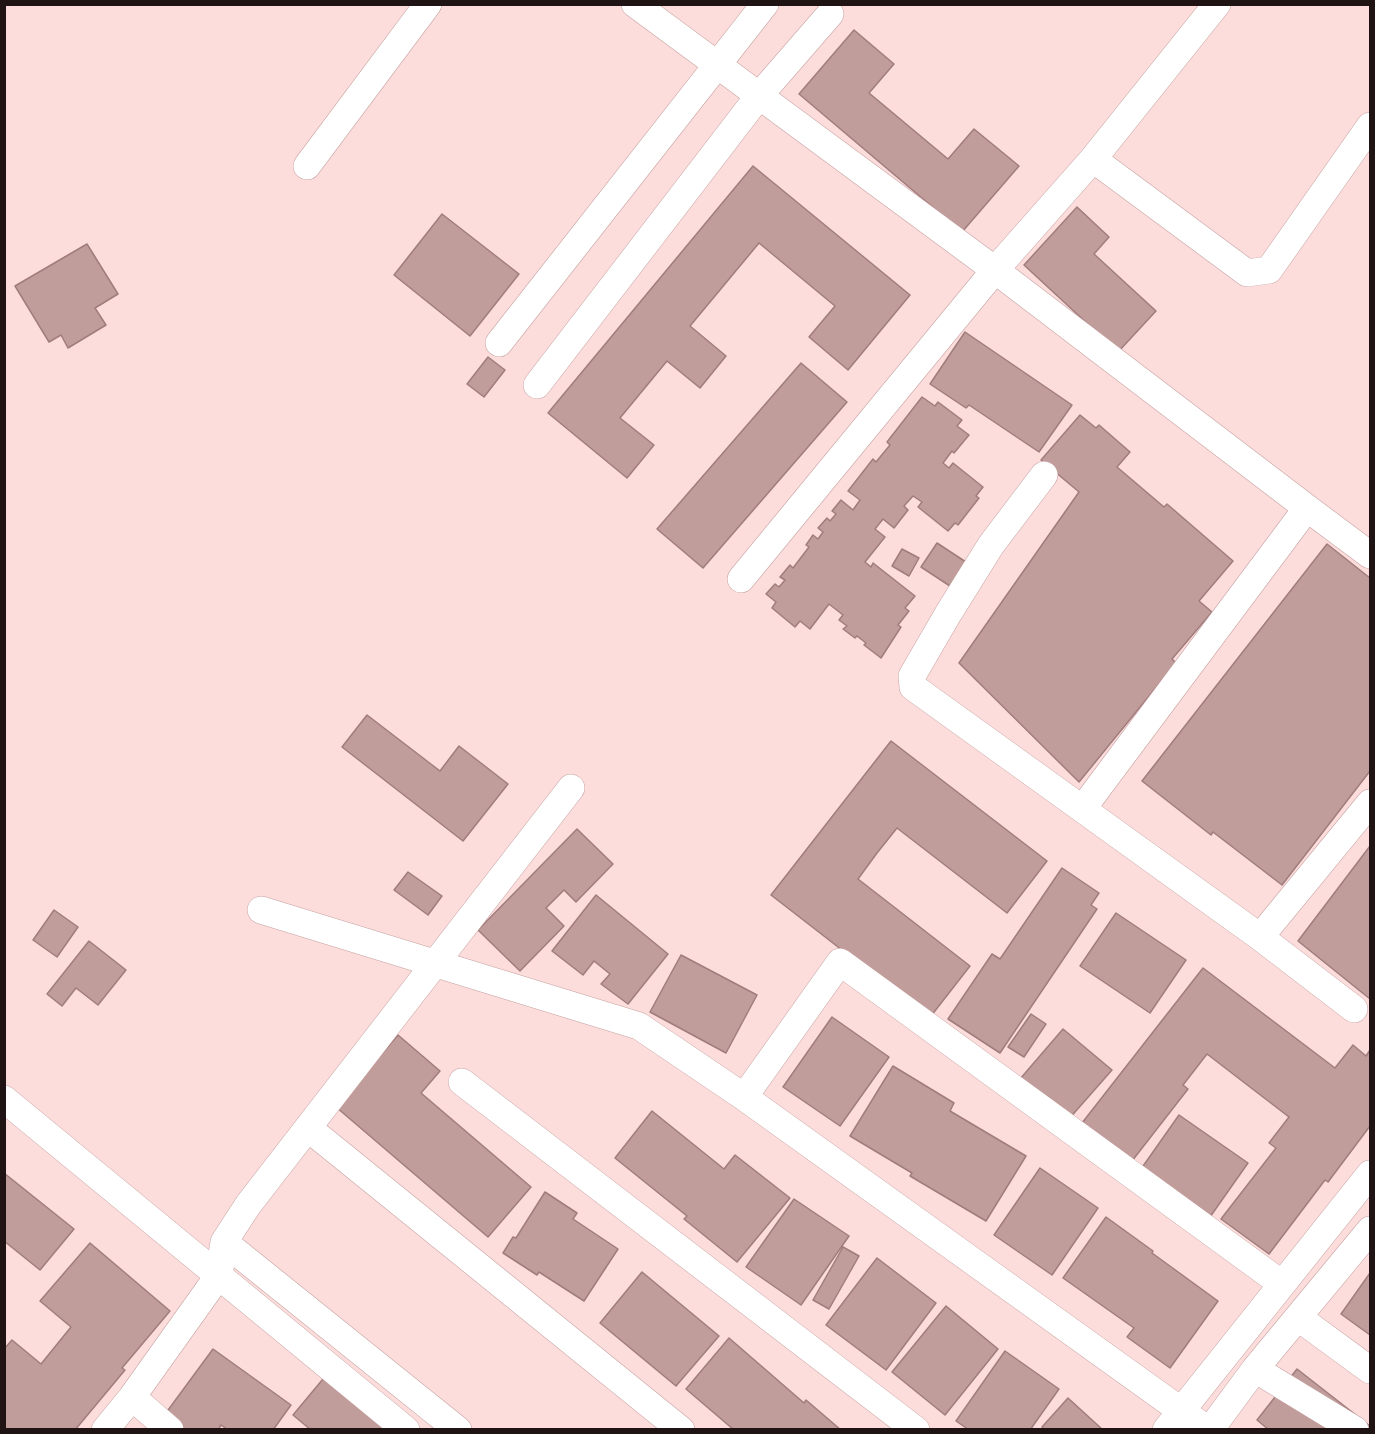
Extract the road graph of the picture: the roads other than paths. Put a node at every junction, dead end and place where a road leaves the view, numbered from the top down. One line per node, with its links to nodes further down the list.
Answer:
1 (428, 4): 10 (street)
2 (635, 4): 6 (street)
3 (765, 4): 6 (street)
4 (1217, 4): 9 (street)
5 (830, 14): 7 (street)
6 (716, 66): 7 (street); 12 (street)
7 (758, 97): 11 (street); 13 (street)
8 (1371, 126): 9 (street)
9 (1093, 159): 11 (street)
10 (307, 166)
11 (994, 270): 15 (street); 17 (street)
12 (499, 344)
13 (537, 384)
14 (1044, 475): 20 (street)
15 (1307, 508): 16 (street); 20 (street)
16 (1371, 555)
17 (741, 579)
18 (571, 788): 23 (street)
19 (1371, 803): 22 (street)
20 (1083, 808): 22 (street)
21 (261, 910): 23 (street)
22 (1260, 937): 24 (street)
23 (435, 963): 26 (street); 28 (street)
24 (1354, 1009)
25 (462, 1082): 44 (street)
26 (744, 1097): 33 (street); 38 (street)
27 (4, 1099): 32 (street)
28 (309, 1128): 31 (street); 43 (street)
29 (1371, 1174): 33 (street)
30 (1371, 1230): 34 (street)
31 (224, 1242): 32 (street); 42 (street)
32 (219, 1275): 37 (street); 41 (street)
33 (1282, 1284): 38 (street)
34 (1299, 1318): 35 (street); 36 (street)
35 (1255, 1369): 45 (street); 46 (street)
36 (1371, 1370)
37 (132, 1397): 39 (street); 40 (street)
38 (1174, 1420): 45 (street)
39 (105, 1430)
40 (170, 1430)
41 (406, 1430)
42 (458, 1430)
43 (681, 1430)
44 (916, 1430)
45 (1209, 1430)
46 (1355, 1430)

